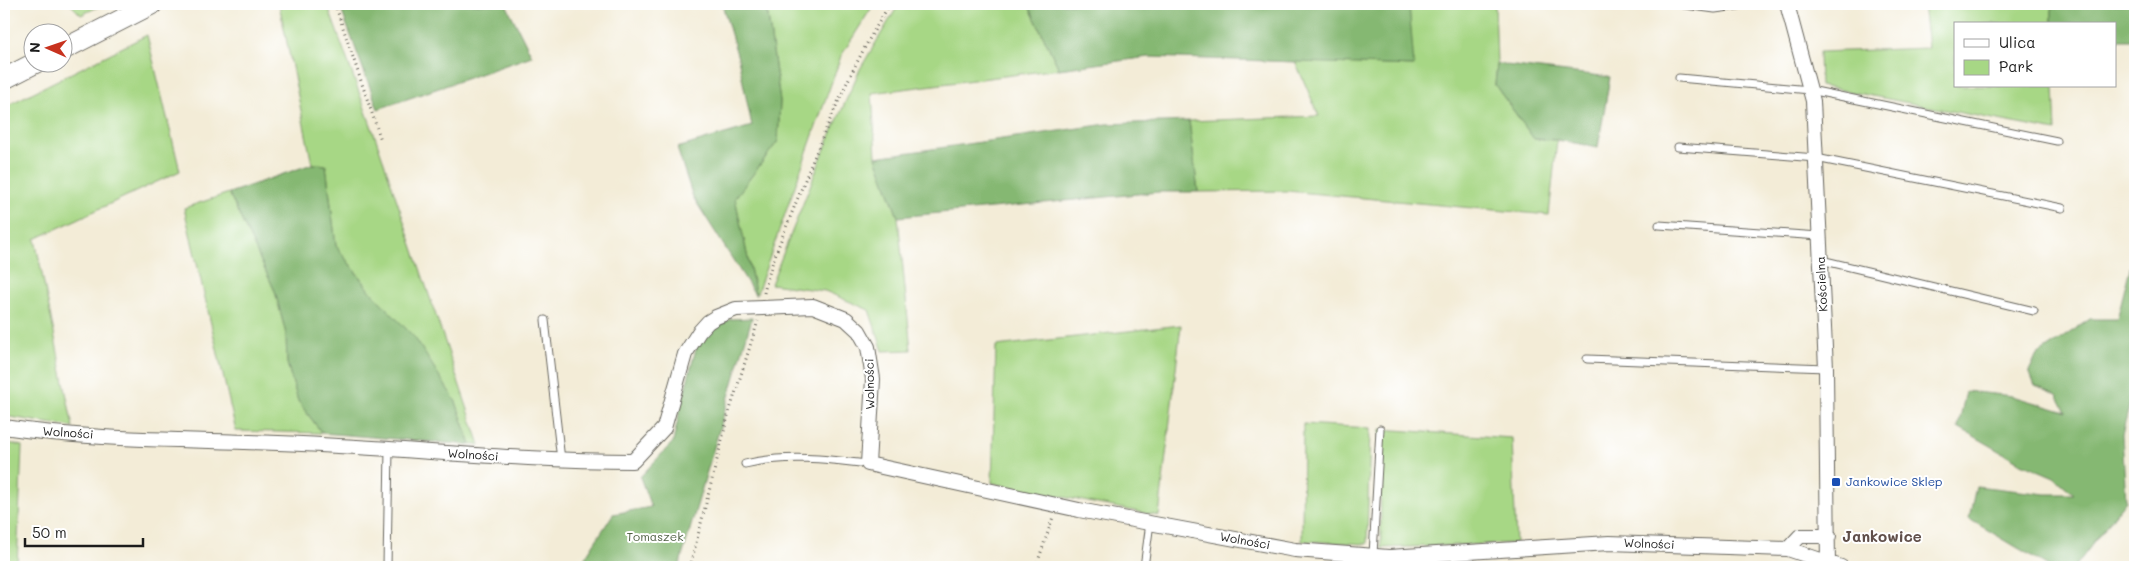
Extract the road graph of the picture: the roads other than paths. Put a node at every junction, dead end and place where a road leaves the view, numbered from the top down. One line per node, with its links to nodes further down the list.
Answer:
1 (152, 4): 5 (main road)
2 (1678, 4): 3 (lane)
3 (1752, 4)
4 (1788, 4): 9 (street, Kościelna)
5 (72, 45)
6 (22, 70): 8 (main road)
7 (1679, 78): 9 (lane)
8 (4, 79)
9 (1810, 90): 10 (lane); 12 (street, Kościelna)
10 (2057, 141)
11 (1678, 147): 12 (lane)
12 (1816, 158): 13 (lane); 15 (street, Kościelna)
13 (2062, 208)
14 (1659, 226): 15 (lane)
15 (1820, 236): 16 (street, Kościelna)
16 (1821, 260): 17 (lane); 20 (street, Kościelna)
17 (2034, 311)
18 (545, 320): 24 (lane)
19 (1587, 359): 20 (lane)
20 (1826, 368): 28 (street, Kościelna)
21 (4, 427): 23 (street, Wolności)
22 (1380, 429): 30 (lane)
23 (389, 449): 24 (street, Wolności); 32 (lane)
24 (561, 460): 26 (street, Wolności)
25 (745, 464): 26 (lane)
26 (868, 464): 27 (street, Wolności)
27 (1150, 523): 30 (street, Wolności); 33 (lane)
28 (1829, 536): 29 (street); 31 (street, Kościelna)
29 (1788, 550): 30 (street, Wolności); 31 (street, Wolności)
30 (1374, 556)
31 (1833, 566)
32 (387, 567)
33 (1144, 567)

